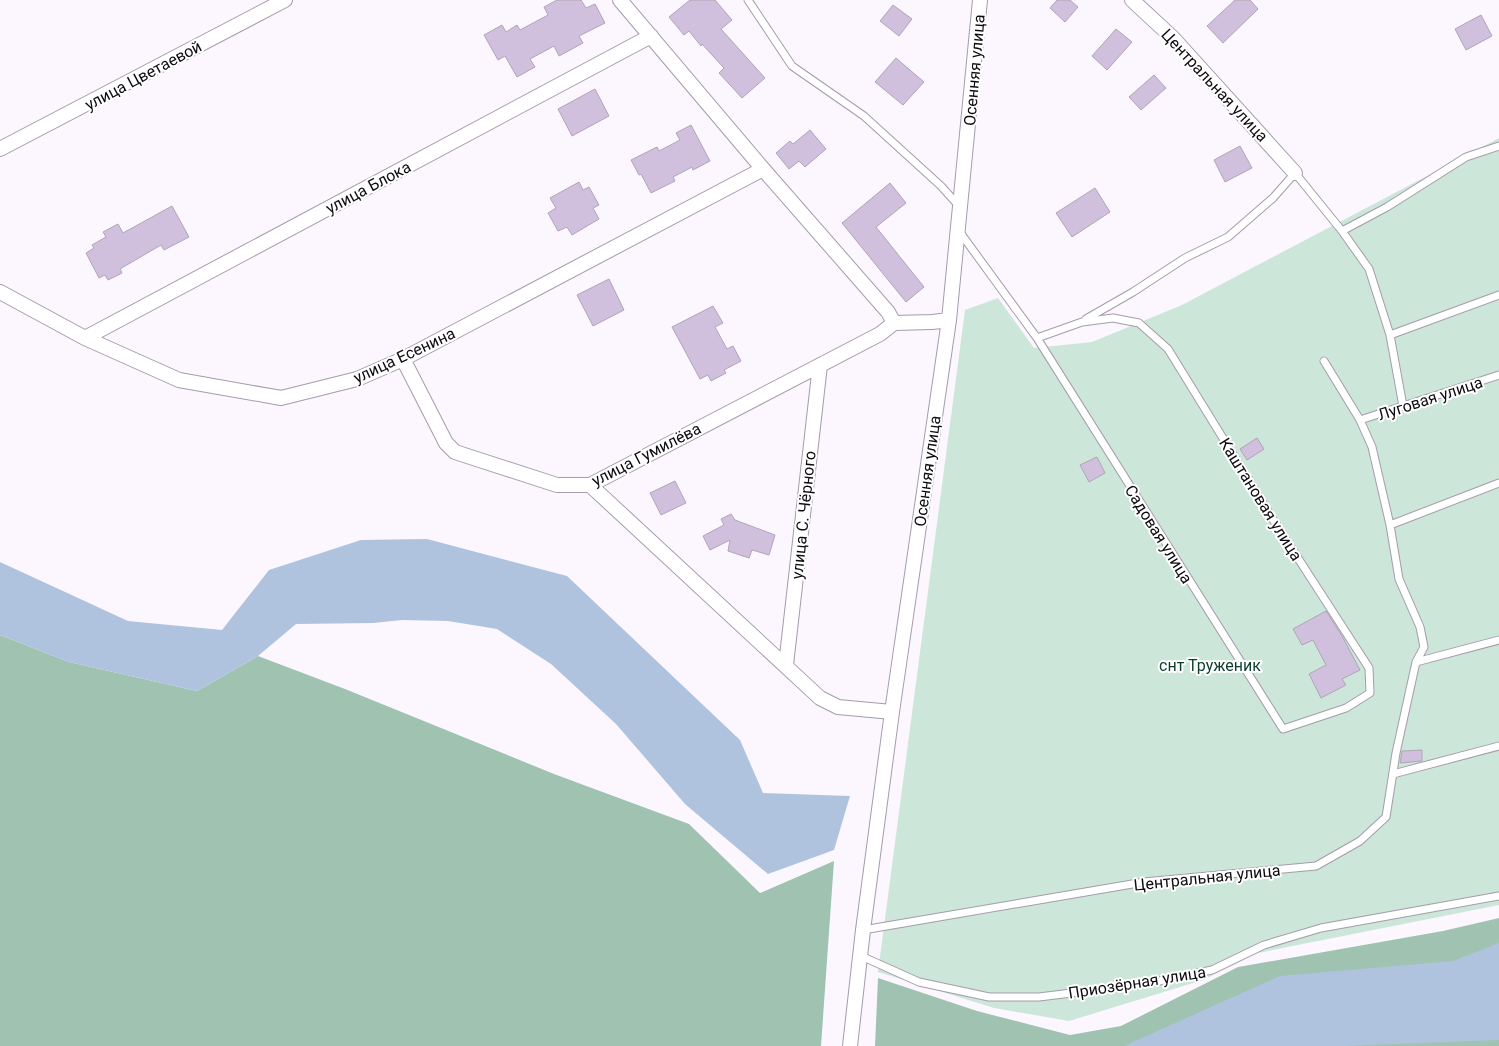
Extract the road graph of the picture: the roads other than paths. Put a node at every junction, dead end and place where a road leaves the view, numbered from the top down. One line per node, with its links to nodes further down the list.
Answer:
1 (285, 0): 8 (street, улица Цветаевой)
2 (620, 0): 6 (street)
3 (748, 0): 11 (lane)
4 (980, 0): 11 (street, Осенняя улица)
5 (1132, 0): 10 (street, Центральная улица)
6 (651, 36): 9 (street); 20 (street, улица Блока)
7 (1499, 146): 13 (lane)
8 (0, 149)
9 (763, 169): 17 (street); 22 (street, улица Есенина)
10 (1295, 173): 13 (lane); 18 (lane)
11 (961, 208): 12 (street, Осенняя улица)
12 (959, 231): 16 (street, Осенняя улица); 21 (lane)
13 (1342, 231): 19 (lane)
14 (0, 292): 20 (street, улица Есенина)
15 (1499, 295): 19 (lane)
16 (949, 320): 17 (street); 34 (street, Осенняя улица)
17 (894, 322): 24 (street, улица Гумилёва)
18 (1082, 322): 21 (lane, Каштановая улица); 35 (lane, Каштановая улица)
19 (1390, 335): 26 (lane)
20 (85, 338): 22 (street, улица Есенина)
21 (1037, 338): 35 (lane, Садовая улица)
22 (403, 359): 29 (street, улица Гумилёва)
23 (1324, 361): 27 (lane, Центральная улица)
24 (820, 365): 29 (street, улица Гумилёва); 33 (street, улица С. Чёрного)
25 (1499, 375): 26 (lane, Луговая улица)
26 (1403, 406): 27 (lane, Луговая улица)
27 (1360, 420): 30 (lane, Центральная улица)
28 (1499, 483): 30 (lane)
29 (590, 485): 33 (street)
30 (1390, 525): 32 (lane, Центральная улица)
31 (1499, 640): 32 (lane)
32 (1416, 662): 37 (lane, Центральная улица)
33 (786, 665): 34 (street)
34 (892, 712): 39 (street, Осенняя улица)
35 (1283, 729)
36 (1499, 746): 37 (lane)
37 (1393, 774): 39 (lane, Центральная улица)
38 (1499, 896): 40 (lane, Приозёрная улица)
39 (863, 930): 40 (street, Осенняя улица)
40 (861, 956): 41 (street, Осенняя улица)
41 (850, 1046)

